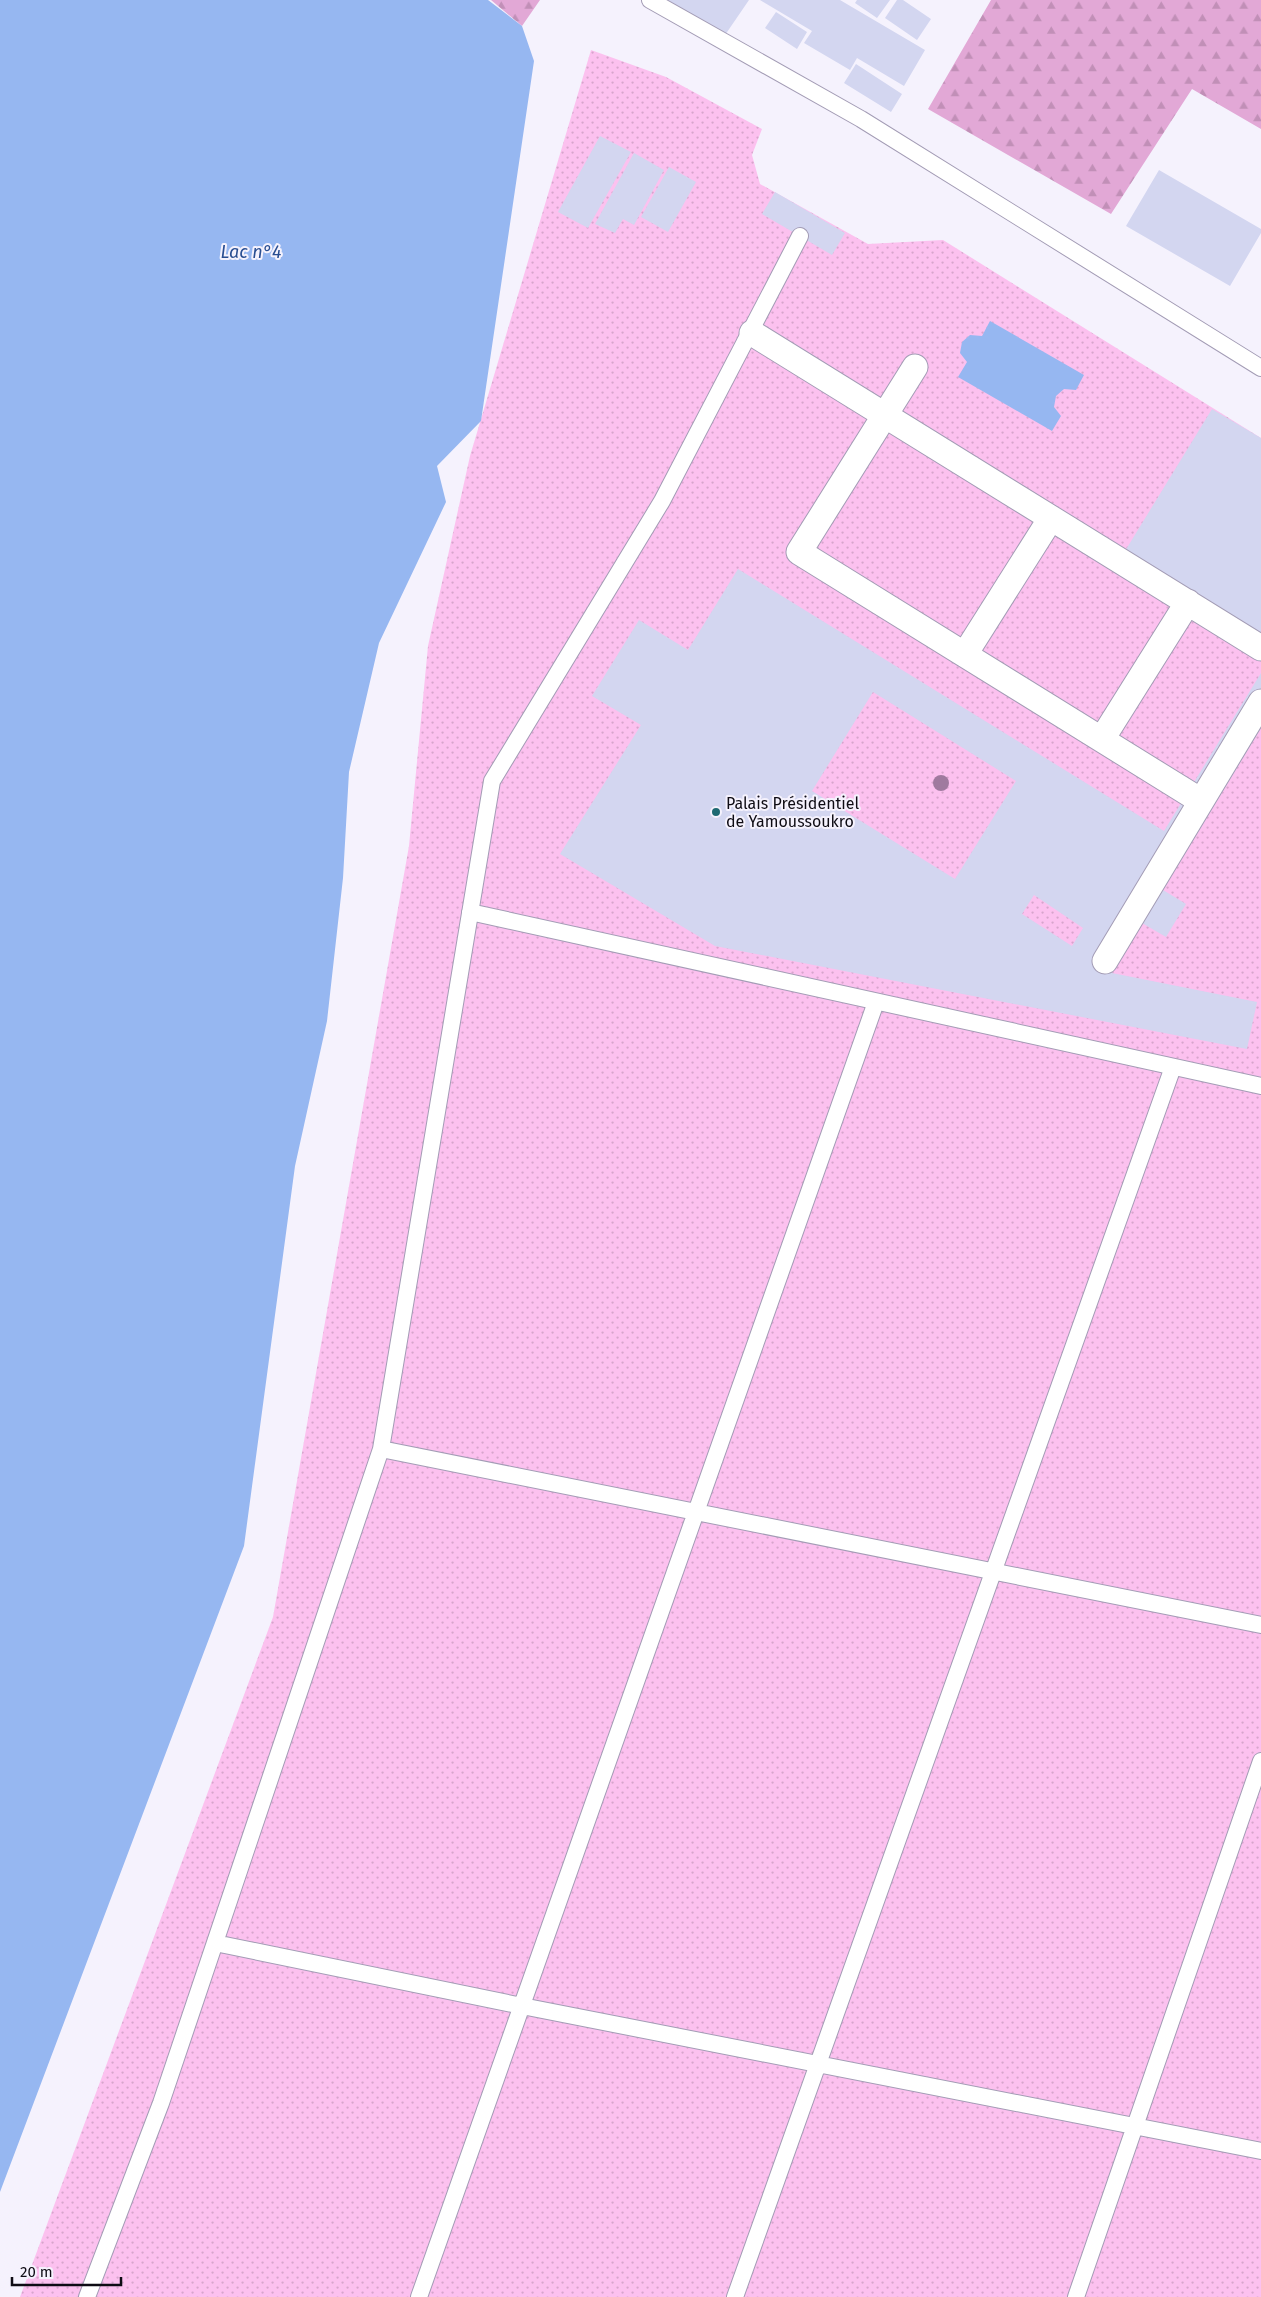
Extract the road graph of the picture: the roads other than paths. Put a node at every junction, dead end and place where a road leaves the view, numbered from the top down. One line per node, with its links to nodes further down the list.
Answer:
1 (650, 0): 5 (lane)
2 (800, 236): 3 (lane)
3 (752, 332): 6 (street); 14 (lane)
4 (915, 367): 6 (street)
5 (1261, 368)
6 (885, 415): 7 (street); 10 (street)
7 (1051, 518): 8 (street); 10 (street)
8 (1188, 602): 9 (street); 12 (street)
9 (1261, 648)
10 (965, 654): 12 (street)
11 (1261, 702): 13 (street)
12 (1102, 739): 13 (street)
13 (1202, 801): 15 (street)
14 (470, 912): 16 (lane); 19 (lane)
15 (1105, 961)
16 (876, 1002): 17 (lane); 20 (lane)
17 (1173, 1067): 18 (lane); 21 (lane)
18 (1261, 1086)
19 (381, 1449): 20 (lane); 24 (lane)
20 (695, 1513): 21 (lane); 25 (lane)
21 (993, 1571): 22 (lane); 26 (lane)
22 (1261, 1625)
23 (1261, 1761): 27 (lane)
24 (215, 1943): 25 (lane); 29 (lane)
25 (522, 2006): 26 (lane); 30 (lane)
26 (818, 2062): 27 (lane); 31 (lane)
27 (1135, 2127): 28 (lane); 32 (lane)
28 (1261, 2151)
29 (87, 2297)
30 (419, 2297)
31 (735, 2297)
32 (1076, 2297)

